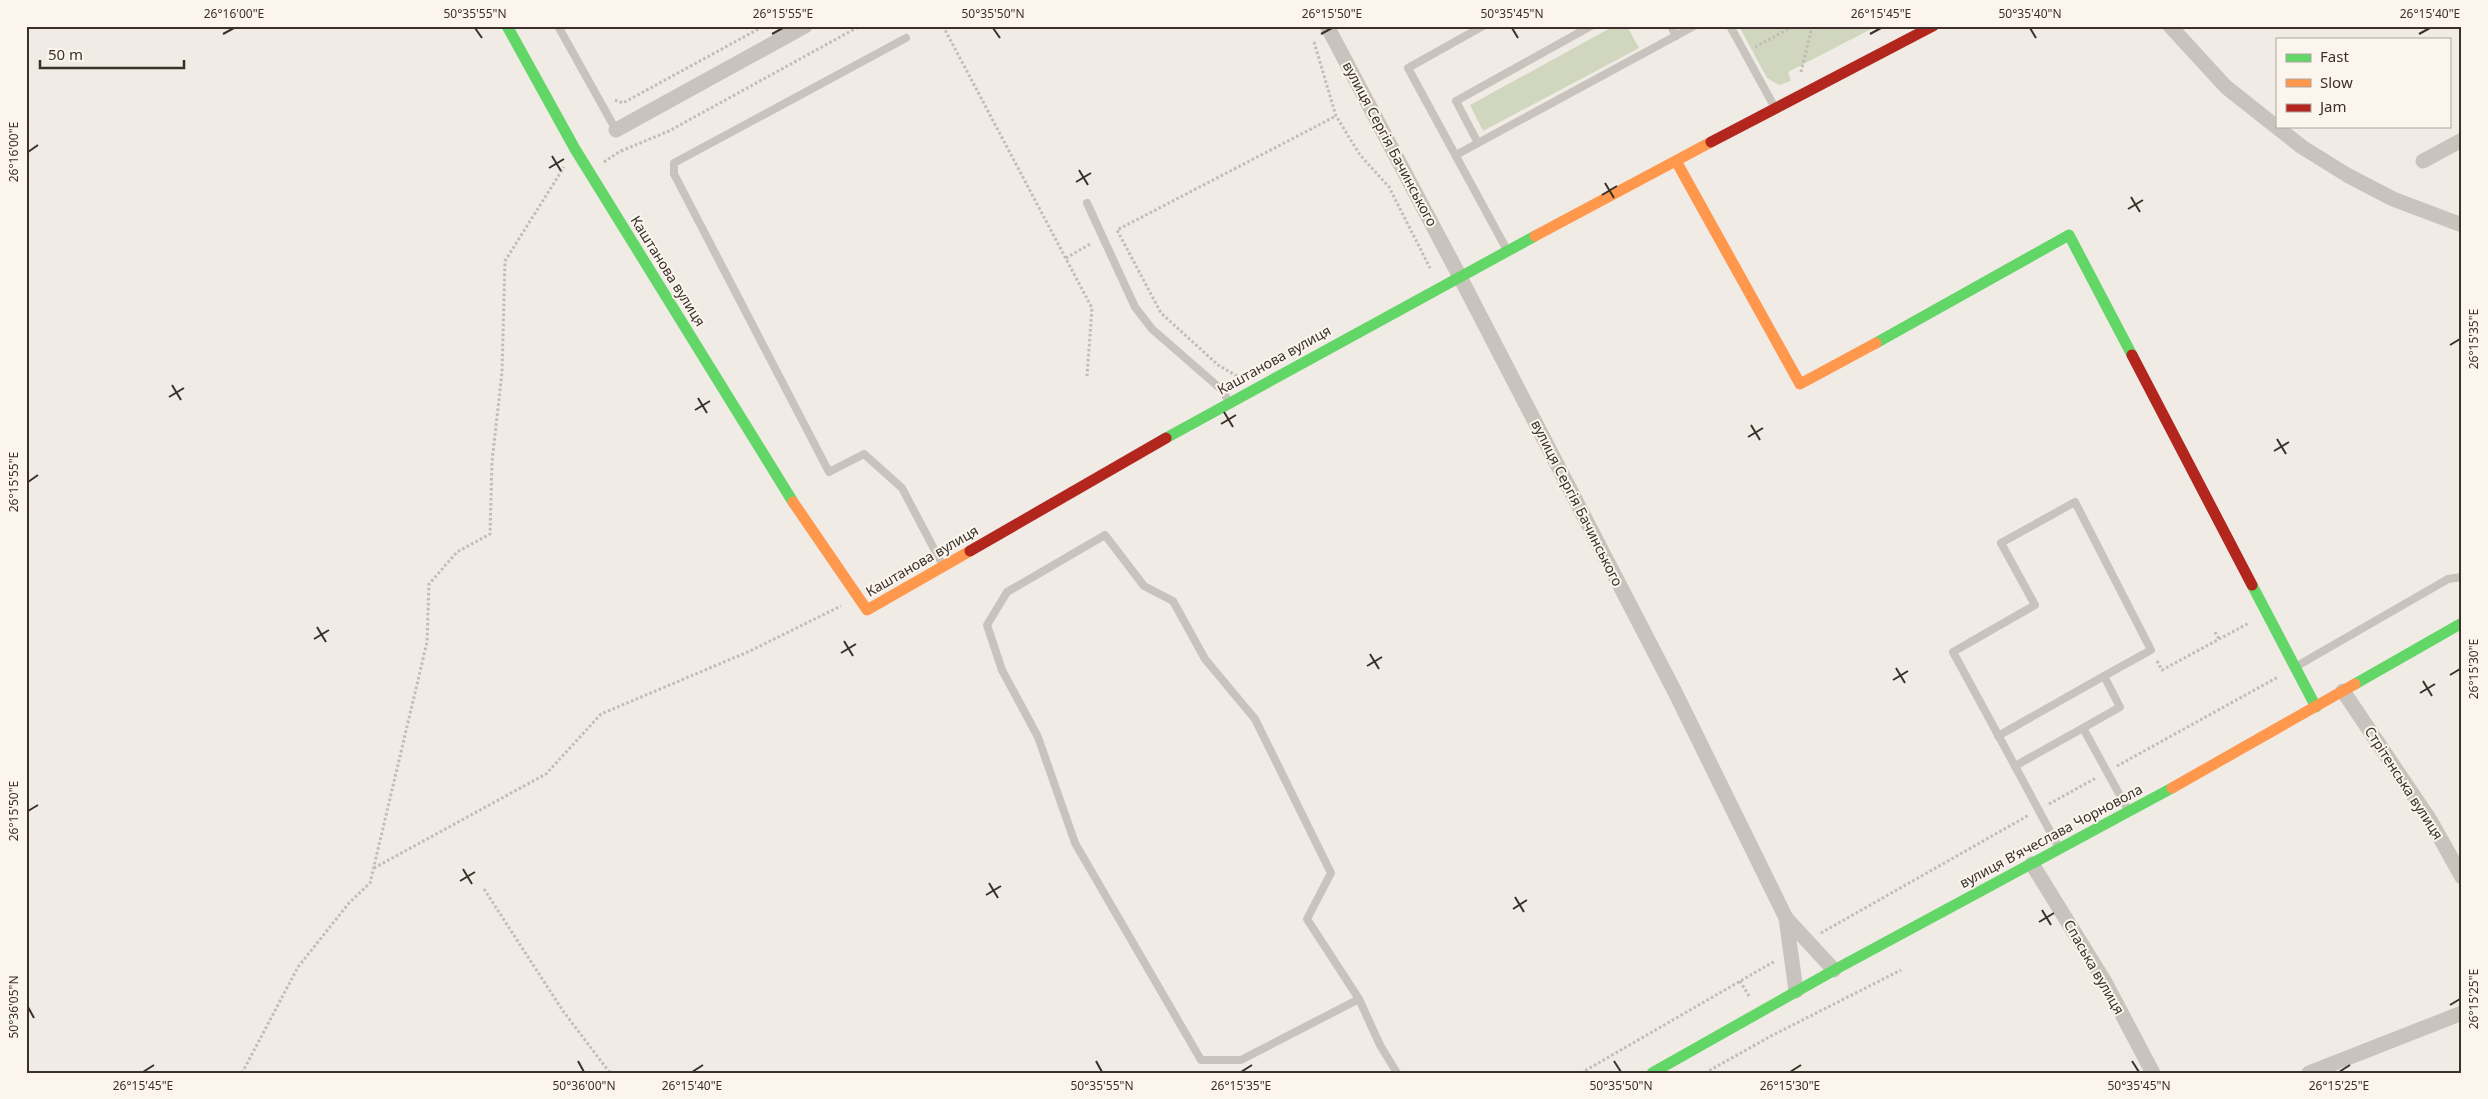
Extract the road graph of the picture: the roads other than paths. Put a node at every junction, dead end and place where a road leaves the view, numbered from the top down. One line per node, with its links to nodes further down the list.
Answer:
1 (506, 26): 28 (street, Каштанова вулиця)
2 (558, 26): 17 (lane)
3 (805, 26): 17 (street)
4 (1327, 26): 26 (street, вулиця Сергія Бачинського)
5 (1483, 26): 20 (lane)
6 (1591, 26): 19 (lane)
7 (1671, 26): 12 (lane)
8 (1694, 26): 12 (lane)
9 (1730, 26): 14 (lane)
10 (1933, 26): 14 (street, Каштанова вулиця)
11 (2170, 26): 15 (street)
12 (1676, 36): 19 (lane)
13 (906, 38): 28 (lane)
14 (1774, 108): 21 (street, Каштанова вулиця)
15 (2276, 126)
16 (2278, 128): 24 (street)
17 (616, 130)
18 (2462, 140): 22 (street)
19 (1478, 143): 20 (lane)
20 (1456, 155): 25 (lane)
21 (1676, 160): 25 (street, Каштанова вулиця); 31 (street)
22 (2423, 161)
23 (1087, 203): 27 (lane)
24 (2462, 226)
25 (1507, 251): 26 (street, Каштанова вулиця)
26 (1460, 277): 27 (street, Каштанова вулиця); 42 (street, вулиця Сергія Бачинського)
27 (1229, 402): 28 (street, Каштанова вулиця)
28 (944, 566)
29 (2462, 577): 31 (lane)
30 (2462, 622): 33 (street, вулиця Вʼячеслава Чорновола)
31 (2296, 667): 34 (street)
32 (2104, 676): 35 (lane); 36 (lane); 36 (lane)
33 (2343, 691): 34 (street, вулиця Вʼячеслава Чорновола); 41 (street, Стрітенська вулиця)
34 (2316, 707): 38 (street, вулиця Вʼячеслава Чорновола)
35 (2083, 728): 37 (lane); 38 (lane)
36 (1998, 736): 37 (lane)
37 (2015, 766): 39 (lane)
38 (2129, 812): 39 (street, вулиця Вʼячеслава Чорновола)
39 (2060, 849): 40 (street, вулиця Вʼячеслава Чорновола)
40 (2032, 864): 43 (street, вулиця Вʼячеслава Чорновола); 49 (street, Спаська вулиця)
41 (2462, 877)
42 (1786, 918): 43 (street); 44 (street, вулиця Сергія Бачинського)
43 (1834, 970): 44 (street, вулиця Вʼячеслава Чорновола)
44 (1796, 991): 48 (street, вулиця Вʼячеслава Чорновола)
45 (1358, 998): 45 (lane); 47 (lane)
46 (2462, 1012): 50 (street)
47 (1397, 1073)
48 (1652, 1073)
49 (2153, 1073)
50 (2309, 1073)

